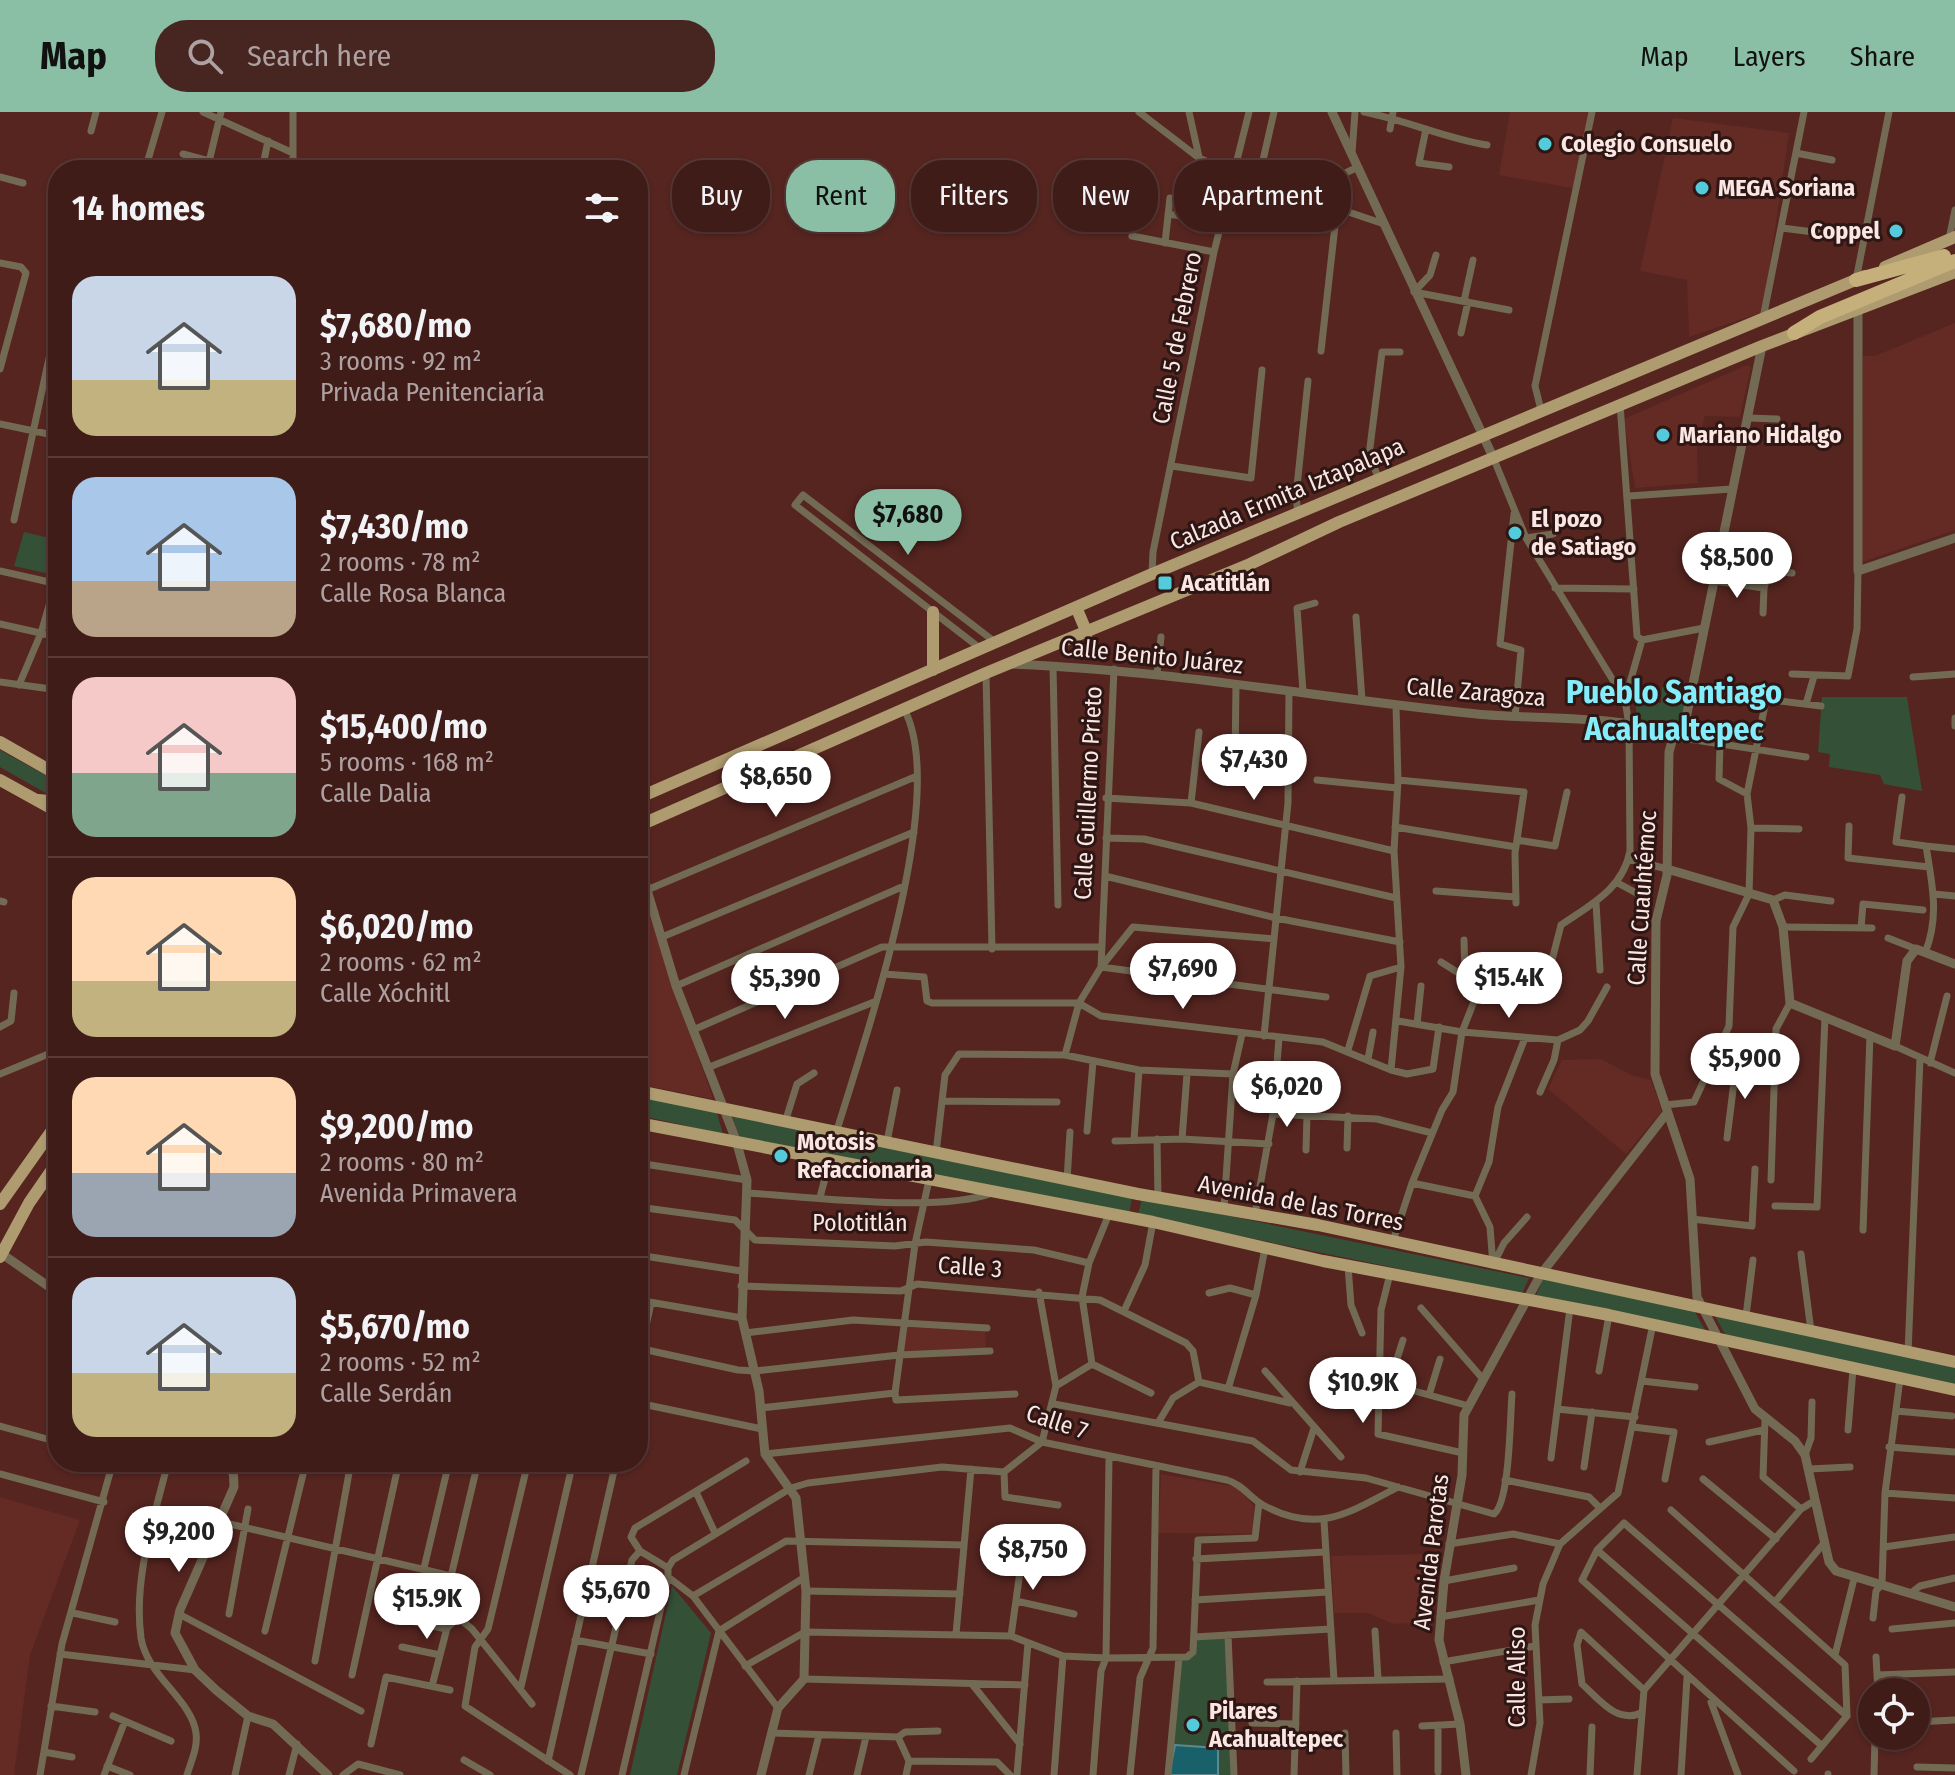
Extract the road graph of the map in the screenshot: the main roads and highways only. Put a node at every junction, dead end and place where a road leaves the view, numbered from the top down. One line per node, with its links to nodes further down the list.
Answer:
1 (1953, 242): 4 (main road, Calzada Ermita Iztapalapa); 4 (highway)
2 (1955, 261): 5 (highway)
3 (1955, 272): 5 (main road, Calzada Ermita Iztapalapa)
4 (1856, 280): 7 (main road, Calzada Ermita Iztapalapa)
5 (1794, 333): 8 (main road, Calzada Ermita Iztapalapa)
6 (936, 606): 9 (main road)
7 (1076, 607): 8 (main road); 9 (main road, Calzada Ermita Iztapalapa)
8 (1087, 633): 11 (main road, Calzada Ermita Iztapalapa)
9 (933, 670): 10 (main road, Calzada Ermita Iztapalapa)
10 (867, 698): 11 (main road); 15 (main road, Calzada Ermita Iztapalapa)
11 (876, 721): 19 (main road, Calzada Ermita Iztapalapa)
12 (0, 742): 13 (main road)
13 (48, 769)
14 (0, 780): 16 (main road)
15 (648, 794)
16 (38, 800): 17 (main road); 18 (main road)
17 (48, 801)
18 (48, 806)
19 (648, 822)
20 (648, 1093): 25 (main road, Avenida de las Torres)
21 (648, 1125): 28 (main road, Avenida de las Torres)
22 (48, 1138): 24 (main road)
23 (48, 1176): 26 (main road)
24 (13, 1183): 26 (main road); 27 (main road)
25 (1138, 1194): 28 (main road); 30 (main road, Avenida de las Torres)
26 (34, 1196): 29 (main road)
27 (0, 1204)
28 (1133, 1219): 31 (main road, Avenida de las Torres)
29 (1, 1256)
30 (1951, 1360)
31 (1955, 1390)

